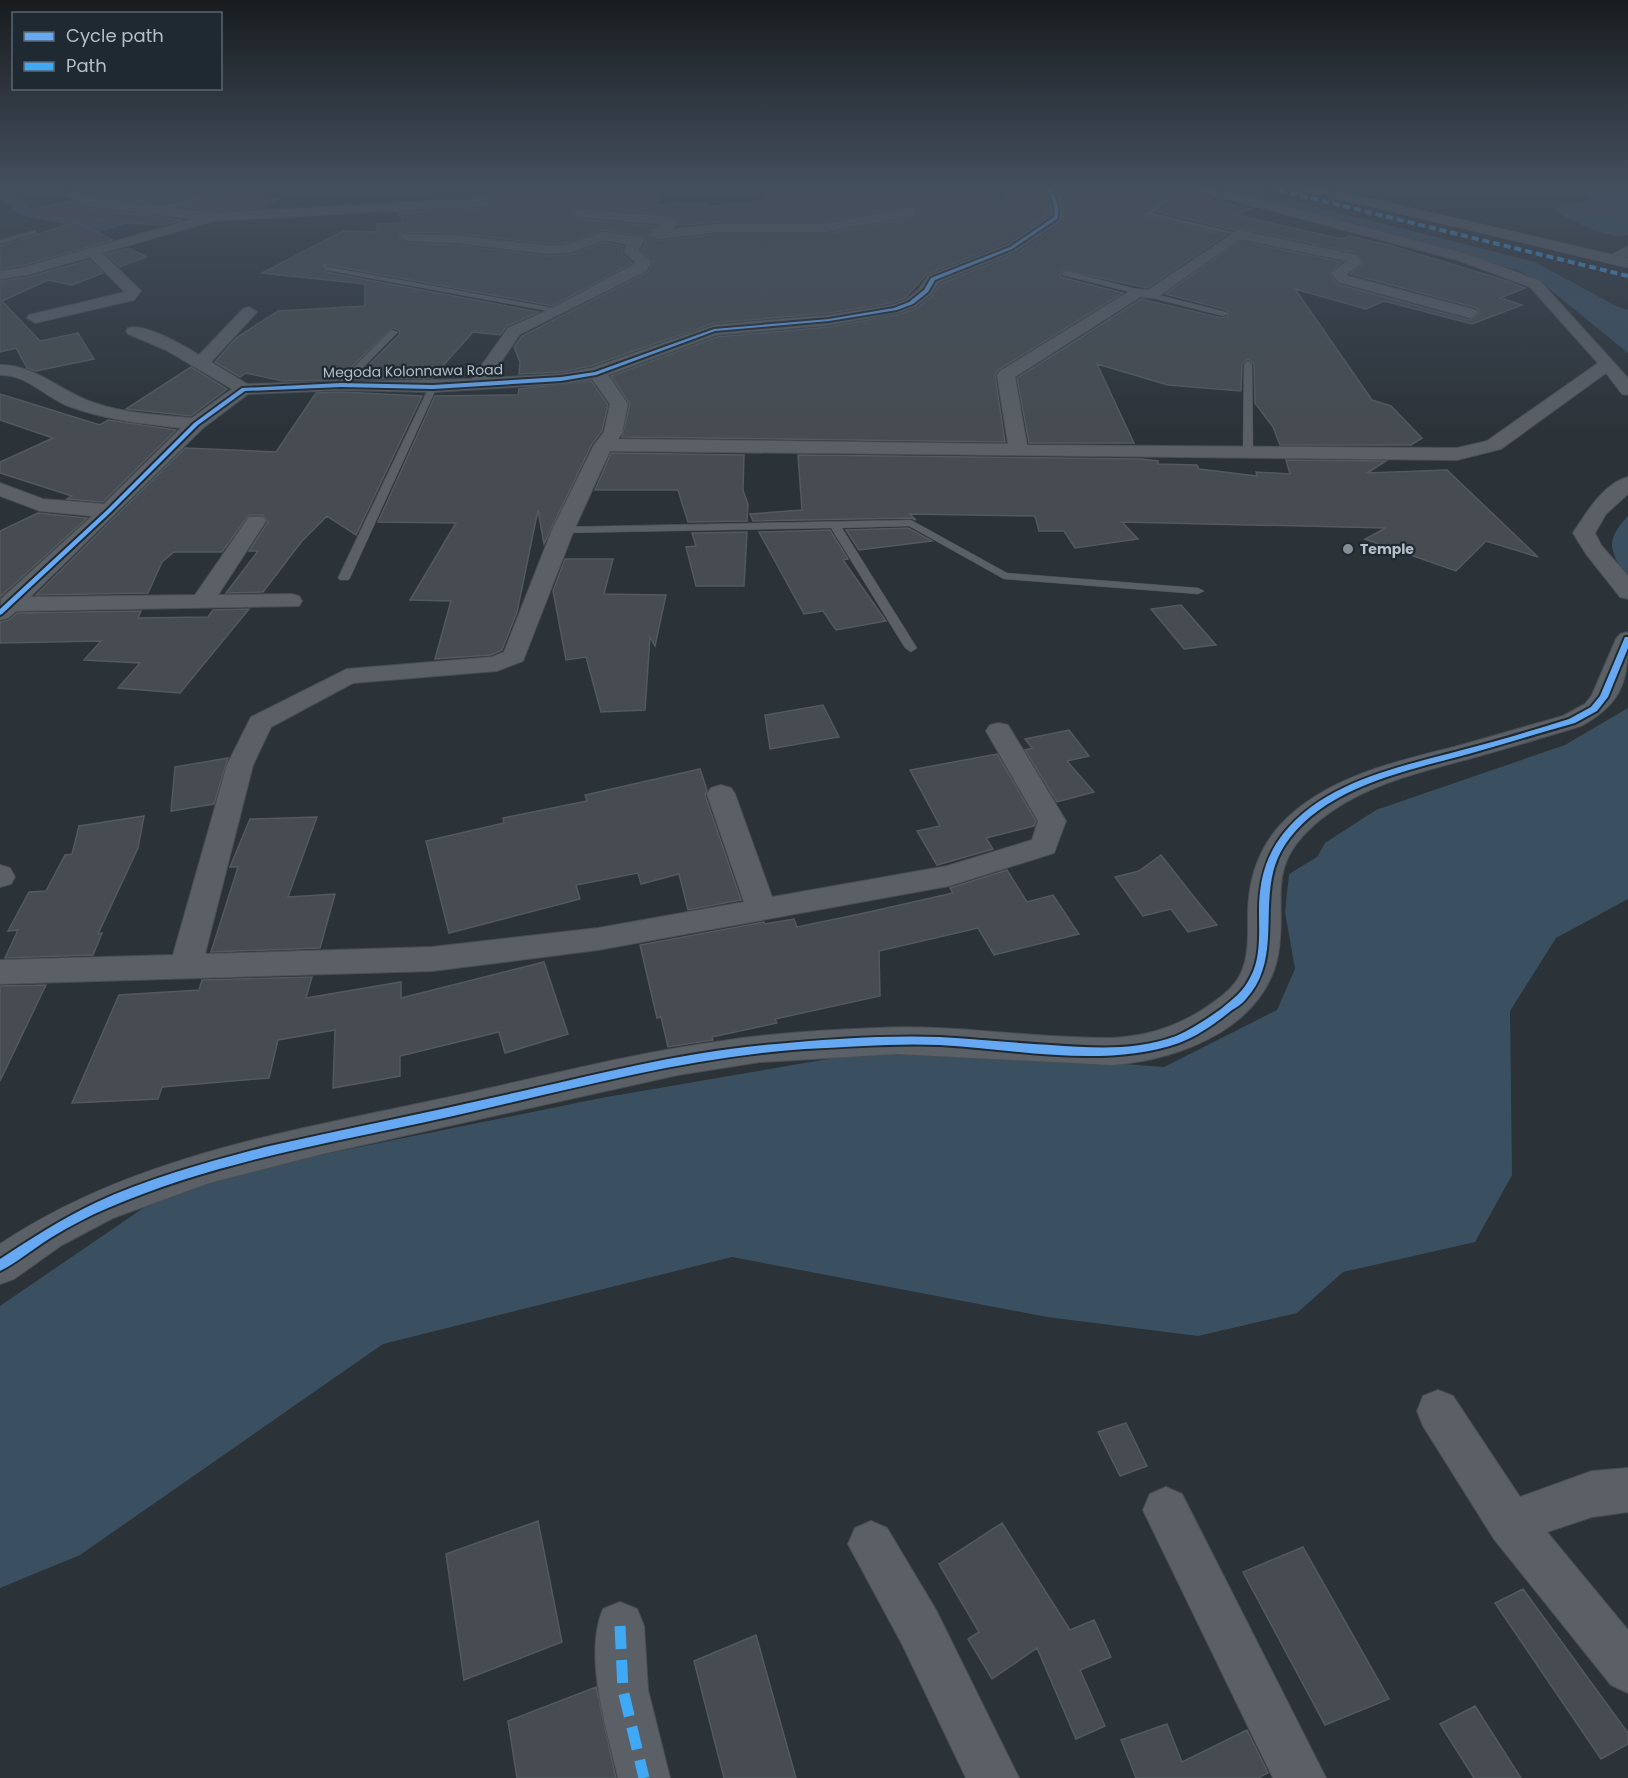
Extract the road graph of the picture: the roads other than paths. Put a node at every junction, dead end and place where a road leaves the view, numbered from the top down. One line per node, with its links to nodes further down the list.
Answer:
1 (35, 268): 10 (street)
2 (110, 268): 16 (street)
3 (326, 268): 12 (lane)
4 (641, 268): 12 (street)
5 (961, 268): 23 (street, Megoda Kolonnawa Road)
6 (1185, 268): 11 (street)
7 (1347, 268): 14 (street)
8 (1494, 268): 21 (street)
9 (1065, 273): 11 (lane)
10 (3, 277)
11 (1144, 294): 15 (lane); 31 (street)
12 (559, 311): 25 (street)
13 (249, 312): 19 (street)
14 (1470, 313)
15 (1223, 314)
16 (35, 318)
17 (134, 331): 19 (street)
18 (394, 332): 24 (lane)
19 (200, 364): 27 (street)
20 (1248, 364): 32 (lane)
21 (1608, 364): 28 (street); 32 (street)
22 (0, 370): 29 (street)
23 (596, 373): 25 (street, Megoda Kolonnawa Road); 30 (street)
24 (341, 386): 26 (street, Megoda Kolonnawa Road); 27 (street, Megoda Kolonnawa Road)
25 (477, 386): 26 (street, Megoda Kolonnawa Road)
26 (433, 387): 39 (lane)
27 (244, 389): 29 (street)
28 (1628, 390)
29 (196, 424): 35 (street)
30 (603, 445): 31 (street); 38 (street)
31 (1018, 450): 32 (street)
32 (1248, 453)
33 (1628, 483): 41 (street)
34 (0, 489): 35 (street)
35 (109, 511): 44 (street)
36 (256, 521): 43 (street)
37 (835, 525): 38 (lane); 40 (lane); 46 (lane)
38 (563, 530): 50 (street)
39 (344, 578)
40 (1198, 591)
41 (1628, 592)
42 (291, 601): 43 (street)
43 (202, 602): 44 (street)
44 (5, 609)
45 (1628, 639): 52 (street)
46 (911, 648)
47 (999, 731): 49 (street)
48 (721, 794): 49 (street)
49 (762, 910): 50 (street)
50 (185, 966): 51 (street)
51 (0, 972)
52 (0, 1266)
53 (1438, 1411): 56 (street)
54 (1628, 1490): 56 (street)
55 (1166, 1510): 62 (street)
56 (1510, 1523): 59 (street)
57 (871, 1544): 61 (street)
58 (620, 1626): 60 (street)
59 (1628, 1668)
60 (644, 1778)
61 (993, 1778)
62 (1300, 1778)

